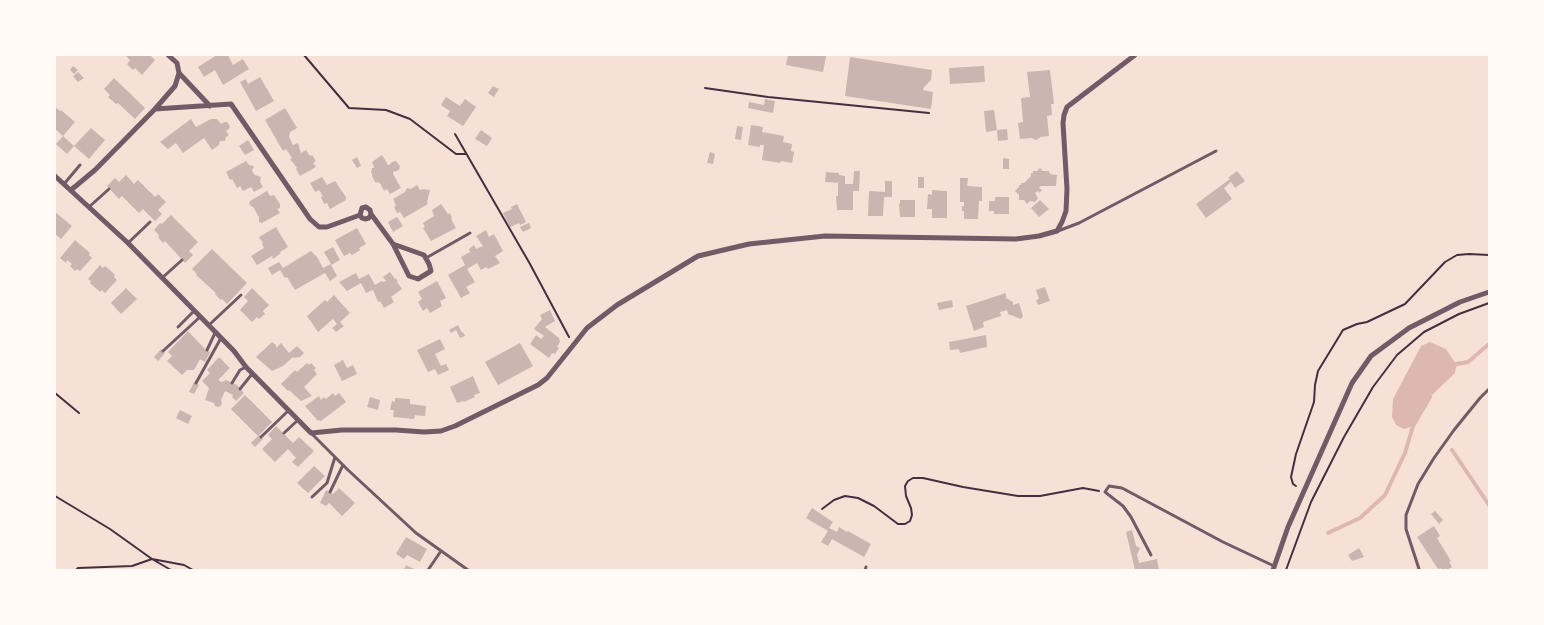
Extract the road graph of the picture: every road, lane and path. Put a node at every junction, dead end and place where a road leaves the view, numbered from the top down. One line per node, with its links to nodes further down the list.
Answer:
1 (168, 55): 4 (street)
2 (304, 55): 11 (path)
3 (1135, 55): 19 (street)
4 (179, 73): 6 (street); 7 (street)
5 (705, 88): 8 (path)
6 (210, 106): 7 (street); 22 (street)
7 (155, 109): 16 (street)
8 (929, 113)
9 (455, 134): 11 (path)
10 (1216, 151): 19 (lane)
11 (466, 154): 35 (path)
12 (80, 165): 14 (lane)
13 (56, 179): 14 (street)
14 (64, 184): 16 (street)
15 (109, 188): 17 (lane)
16 (71, 190): 17 (street)
17 (89, 207): 21 (street)
18 (150, 222): 21 (lane)
19 (1057, 231): 35 (street)
20 (470, 233): 23 (lane)
21 (128, 243): 25 (street)
22 (393, 244): 23 (street); 23 (street)
23 (426, 258)
24 (182, 260): 25 (lane)
25 (162, 278): 29 (street)
26 (1489, 292): 61 (street)
27 (241, 295): 31 (lane)
28 (1489, 303): 69 (path)
29 (194, 310): 30 (street); 32 (lane)
30 (200, 316): 31 (street); 37 (lane)
31 (209, 325): 33 (street)
32 (178, 327)
33 (216, 332): 34 (street); 36 (lane)
34 (221, 338): 38 (street); 41 (lane)
35 (572, 344): 48 (street)
36 (207, 350)
37 (163, 351)
38 (246, 367): 39 (street); 40 (lane)
39 (252, 374): 42 (lane); 45 (street)
40 (232, 382)
41 (196, 383)
42 (240, 389)
43 (1489, 389): 62 (lane)
44 (55, 393): 46 (path)
45 (288, 410): 47 (street); 50 (lane)
46 (79, 413)
47 (298, 420): 48 (street); 49 (lane)
48 (312, 433): 51 (lane)
49 (284, 434)
50 (261, 437)
51 (335, 457): 52 (lane); 56 (lane)
52 (343, 465): 53 (lane); 58 (lane)
53 (330, 492)
54 (1105, 492): 57 (path); 59 (lane); 61 (lane)
55 (55, 496): 60 (path)
56 (312, 497)
57 (822, 509)
58 (441, 551): 67 (lane); 68 (lane)
59 (1151, 555)
60 (152, 558): 63 (path); 65 (path); 66 (path)
61 (1274, 568)
62 (1419, 568)
63 (88, 569): 64 (path)
64 (76, 570)
65 (171, 570)
66 (193, 570)
67 (428, 570)
68 (468, 570)
69 (1286, 570)

